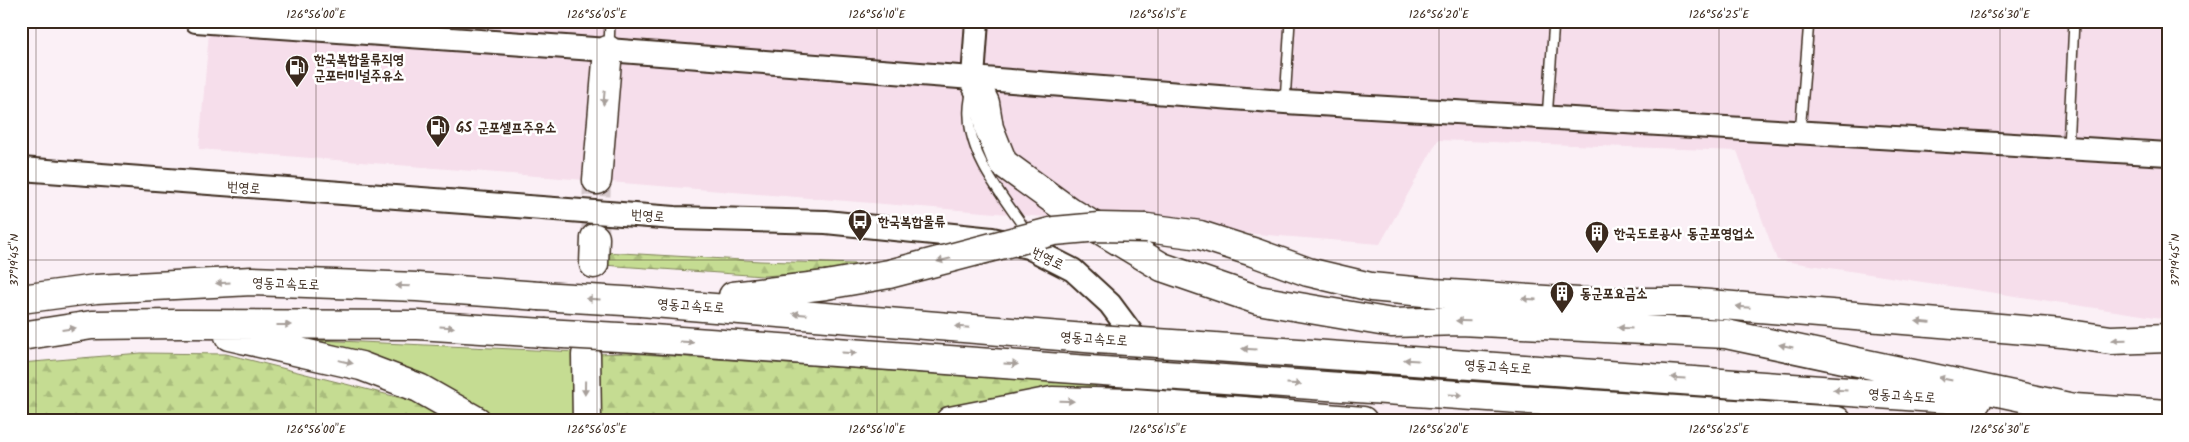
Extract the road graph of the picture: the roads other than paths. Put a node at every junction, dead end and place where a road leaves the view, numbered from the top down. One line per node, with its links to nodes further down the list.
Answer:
1 (196, 21): 8 (street)
2 (610, 21): 9 (lane)
3 (977, 21): 10 (street)
4 (1290, 21): 11 (lane)
5 (1554, 21): 12 (lane)
6 (1809, 21): 13 (lane)
7 (2074, 21): 14 (lane)
8 (263, 23): 9 (street)
9 (608, 50): 10 (street); 17 (highway, one-way to 17)
10 (973, 78): 11 (street); 18 (lane); 25 (highway, one-way to 10)
11 (1285, 102): 12 (street)
12 (1547, 118): 13 (street)
13 (1800, 133): 14 (street)
14 (2068, 149): 15 (street)
15 (2168, 154)
16 (21, 170): 18 (street, 번영로)
17 (597, 180)
18 (1028, 247): 30 (street, 번영로)
19 (21, 299): 20 (highway, 영동고속도로, one-way to 19, bridge)
20 (654, 302): 23 (highway, one-way to 20, bridge); 25 (highway, 영동고속도로, one-way to 20, bridge)
21 (179, 324): 22 (highway, one-way to 21); 27 (highway, one-way to 27); 32 (highway, one-way to 32, bridge)
22 (21, 336)
23 (2168, 338)
24 (586, 355): 28 (highway, one-way to 28)
25 (2078, 409): 26 (highway, 영동고속도로)
26 (2168, 414)
27 (477, 421)
28 (587, 421)
29 (950, 421): 31 (highway, one-way to 31, bridge)
30 (1197, 421)
31 (1363, 421)
32 (1837, 421)

